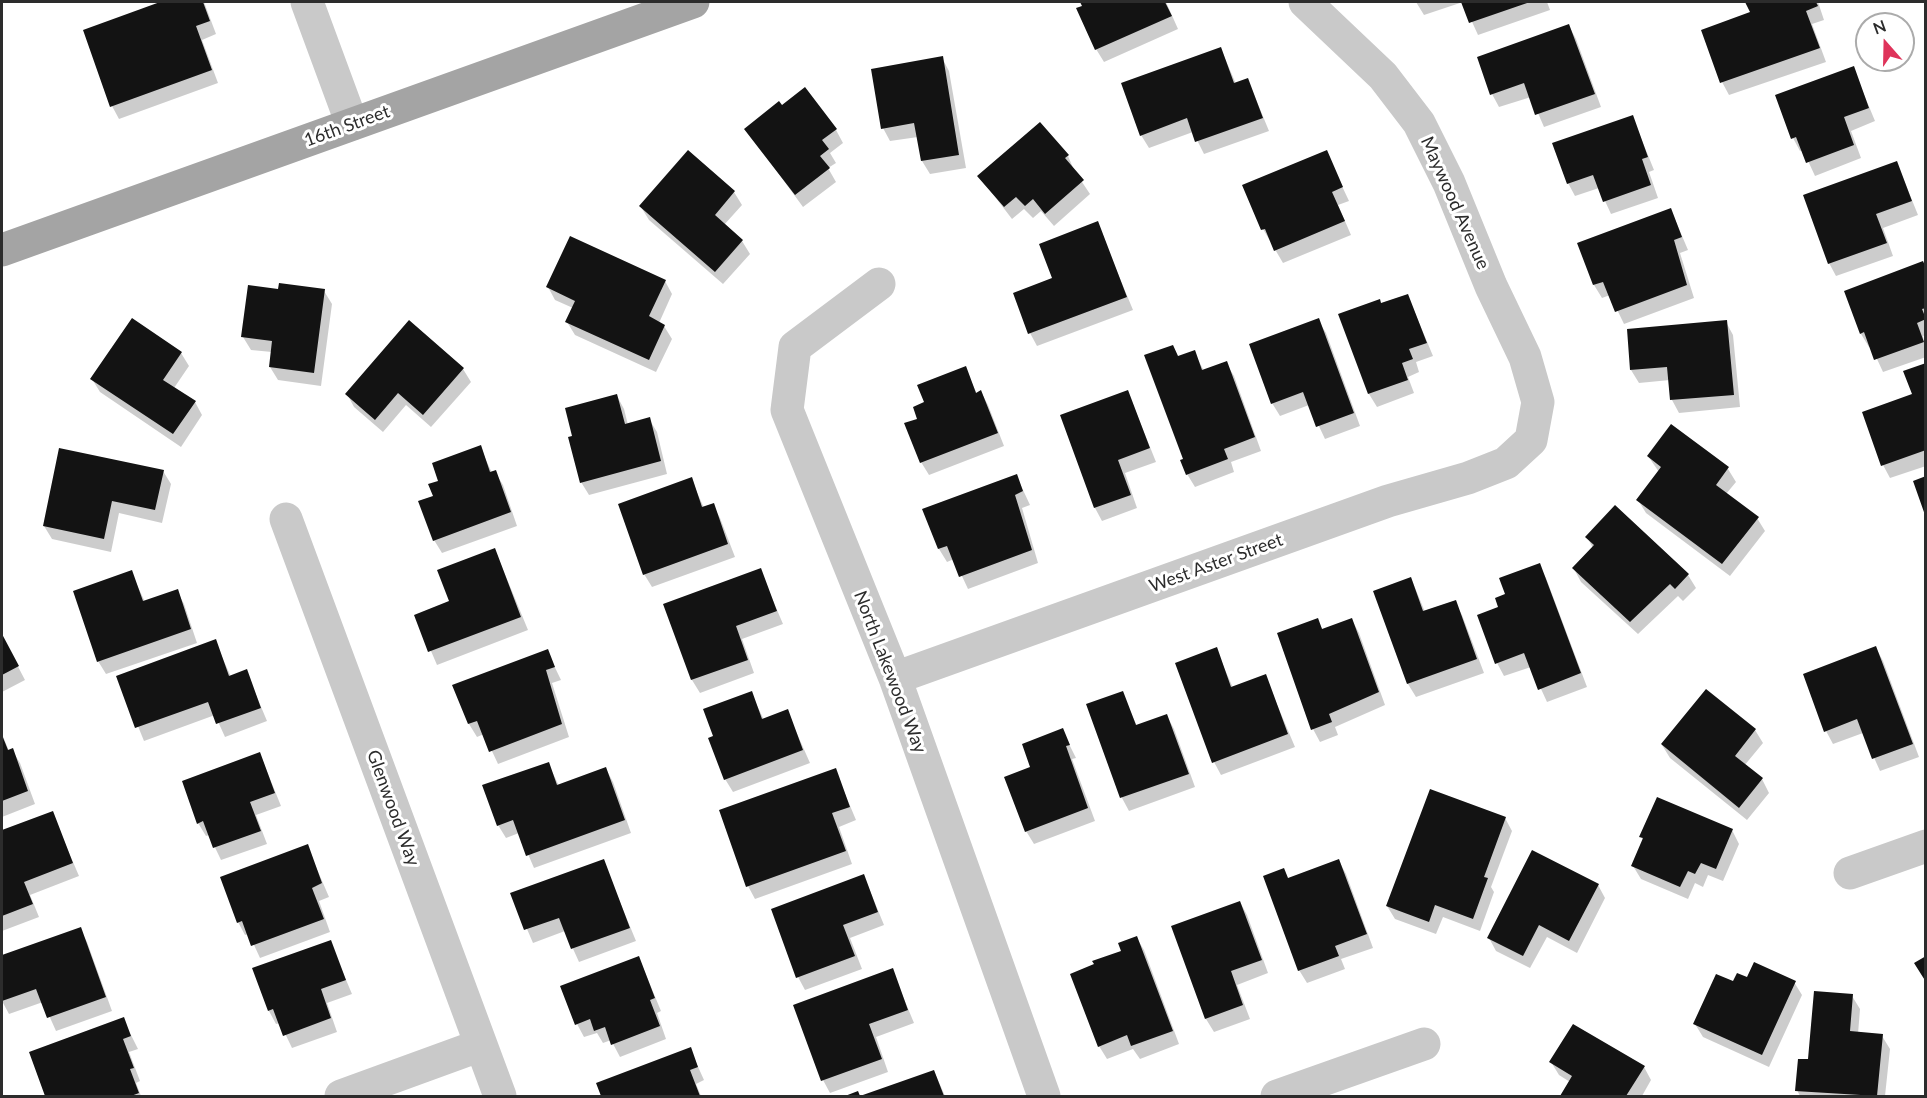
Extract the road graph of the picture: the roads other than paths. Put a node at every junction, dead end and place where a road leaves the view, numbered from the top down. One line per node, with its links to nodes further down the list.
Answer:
1 (307, 2): 4 (street)
2 (693, 2): 4 (main road, 16th Street)
3 (1305, 2): 7 (street, Maywood Avenue)
4 (352, 124): 5 (main road, 16th Street)
5 (2, 250)
6 (879, 284): 9 (street, North Lakewood Way)
7 (1531, 440): 9 (street, West Aster Street)
8 (286, 519): 13 (street, Glenwood Way)
9 (895, 678): 16 (street, North Lakewood Way)
10 (1926, 846): 11 (street)
11 (1850, 873)
12 (1424, 1044): 17 (street)
13 (481, 1045): 14 (street); 15 (street, Glenwood Way)
14 (341, 1096)
15 (500, 1096)
16 (1044, 1096)
17 (1277, 1096)

